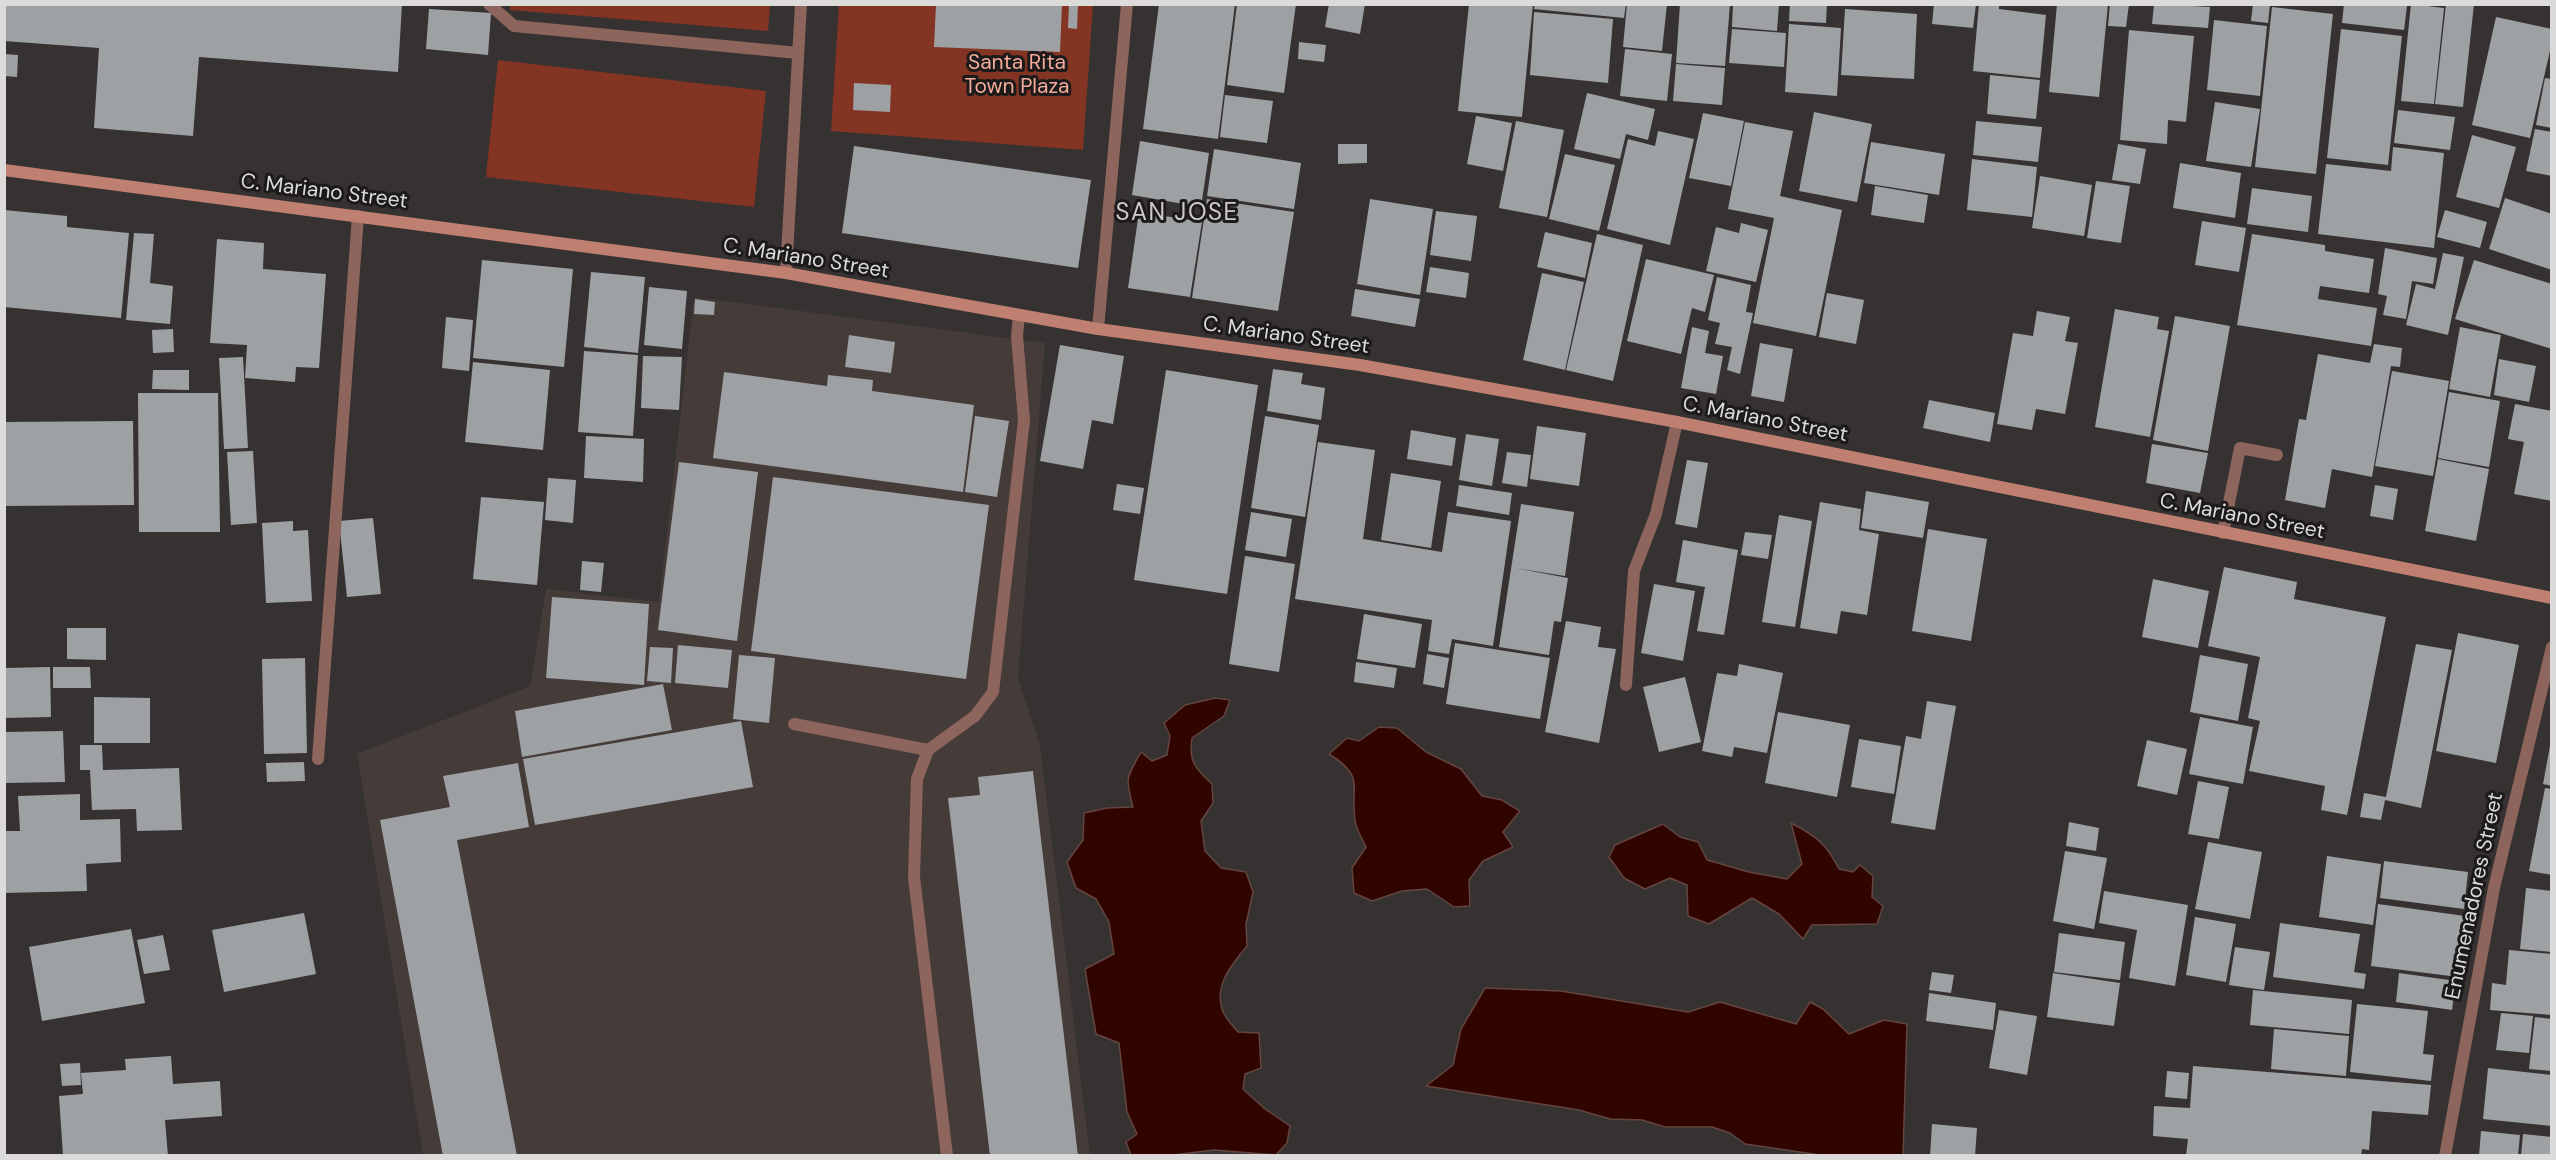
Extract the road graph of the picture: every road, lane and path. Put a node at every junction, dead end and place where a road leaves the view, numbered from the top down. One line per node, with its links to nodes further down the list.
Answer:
1 (489, 4): 4 (street)
2 (801, 4): 4 (street)
3 (1127, 4): 9 (street)
4 (798, 53): 7 (street)
5 (4, 170): 6 (street, C. Mariano Street)
6 (358, 216): 7 (street, C. Mariano Street); 18 (street)
7 (786, 273): 8 (street, C. Mariano Street)
8 (1019, 315): 9 (street, C. Mariano Street); 17 (street)
9 (1098, 329): 10 (street, C. Mariano Street)
10 (1677, 422): 12 (street, C. Mariano Street); 15 (street)
11 (2277, 455): 12 (street)
12 (2223, 533): 13 (street, C. Mariano Street)
13 (2552, 598)
14 (2552, 647): 20 (street, Enumenadores Street)
15 (1626, 685)
16 (794, 724): 17 (street)
17 (928, 750): 19 (street)
18 (318, 759)
19 (946, 1155)
20 (2445, 1155)

